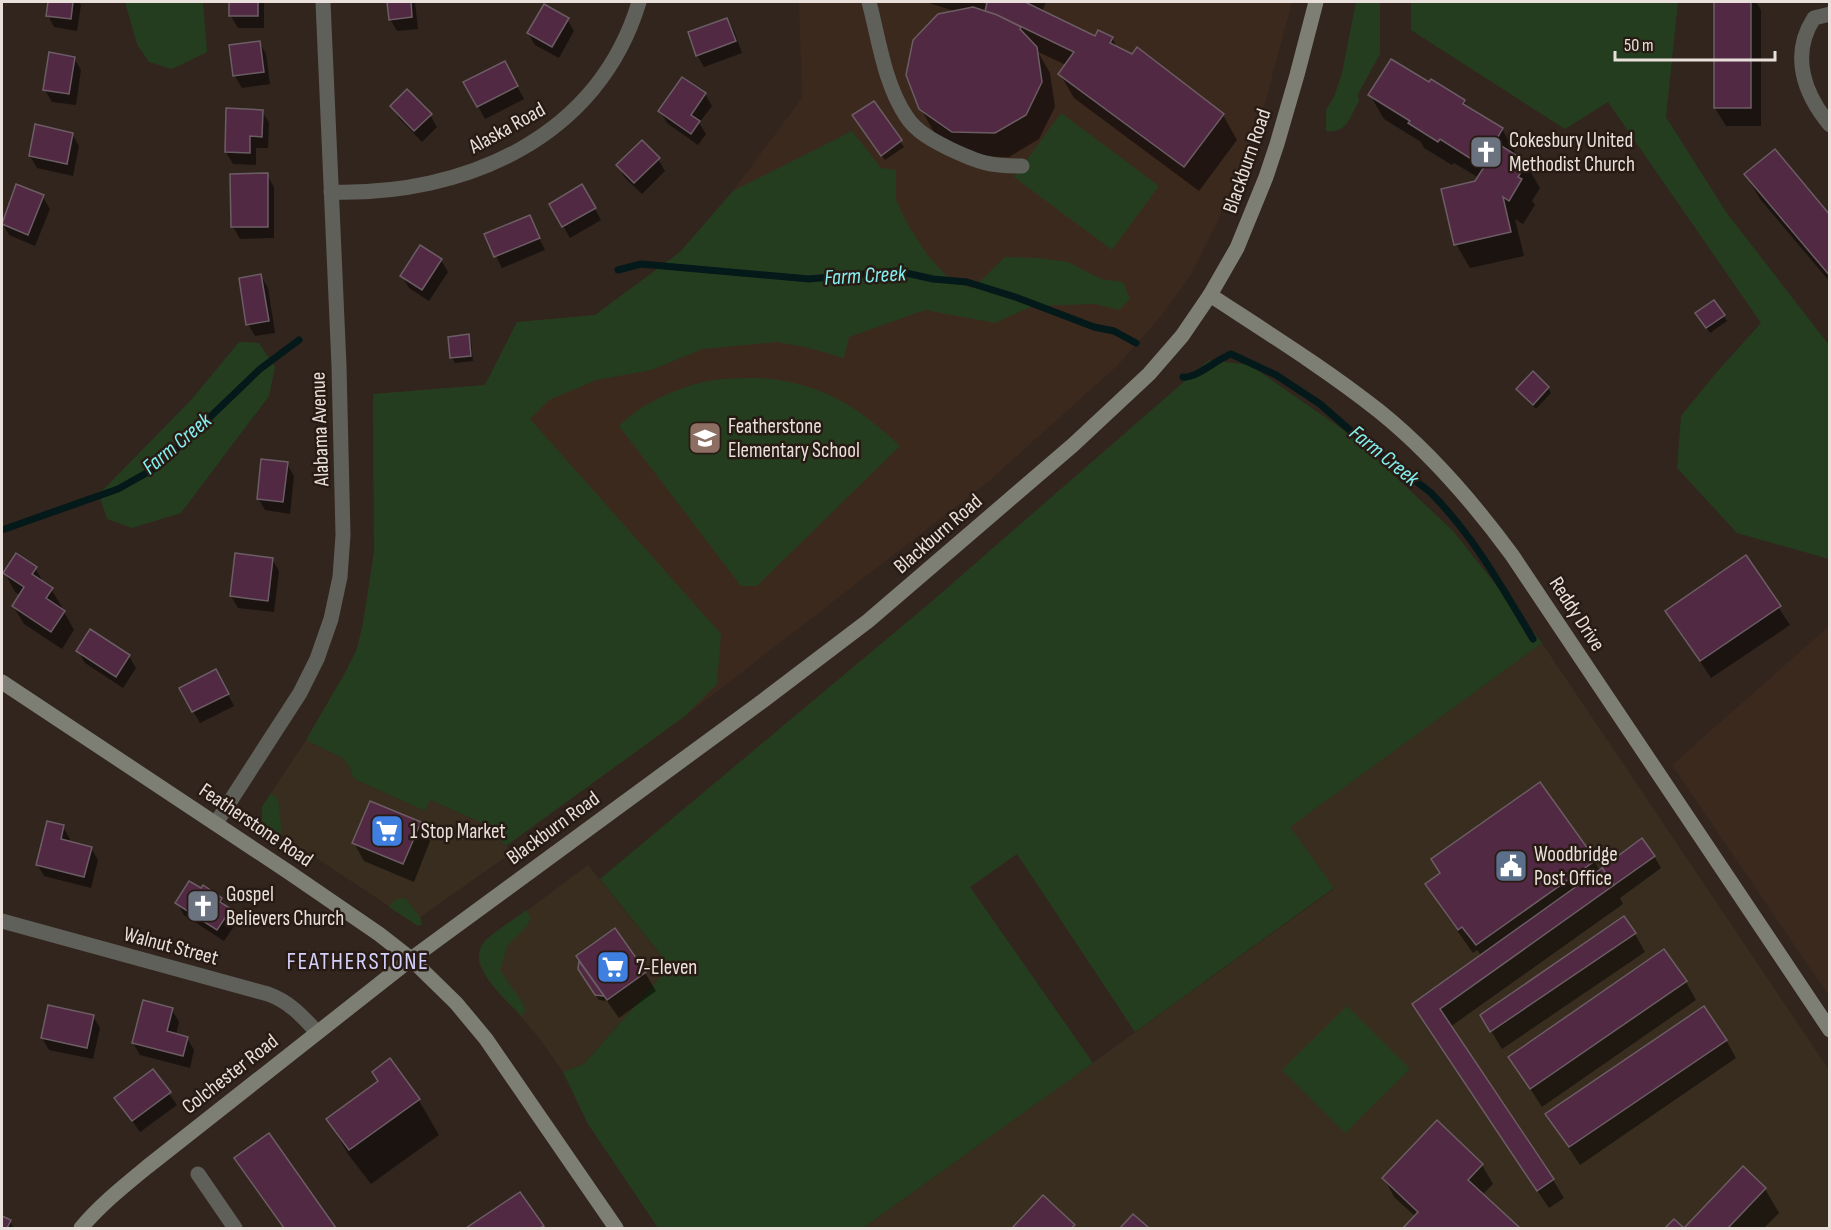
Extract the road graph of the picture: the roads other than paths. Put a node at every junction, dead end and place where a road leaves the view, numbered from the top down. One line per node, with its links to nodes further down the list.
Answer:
1 (323, 2): 8 (street, Alabama Avenue)
2 (639, 2): 8 (street, Alaska Road)
3 (869, 2): 7 (street)
4 (1316, 2): 9 (street, Blackburn Road)
5 (1830, 14): 6 (street)
6 (1830, 125)
7 (1022, 166)
8 (331, 192): 11 (street, Alabama Avenue)
9 (1210, 295): 13 (street, Blackburn Road); 14 (street, Reddy Drive)
10 (2, 682): 11 (street, Featherstone Road)
11 (216, 823): 13 (street, Featherstone Road)
12 (2, 921): 15 (street, Walnut Street)
13 (411, 959): 15 (street, Colchester Road); 19 (street, Featherstone Road)
14 (1830, 1030)
15 (317, 1032): 17 (street, Colchester Road)
16 (198, 1174): 18 (street)
17 (81, 1228)
18 (235, 1228)
19 (616, 1228)

